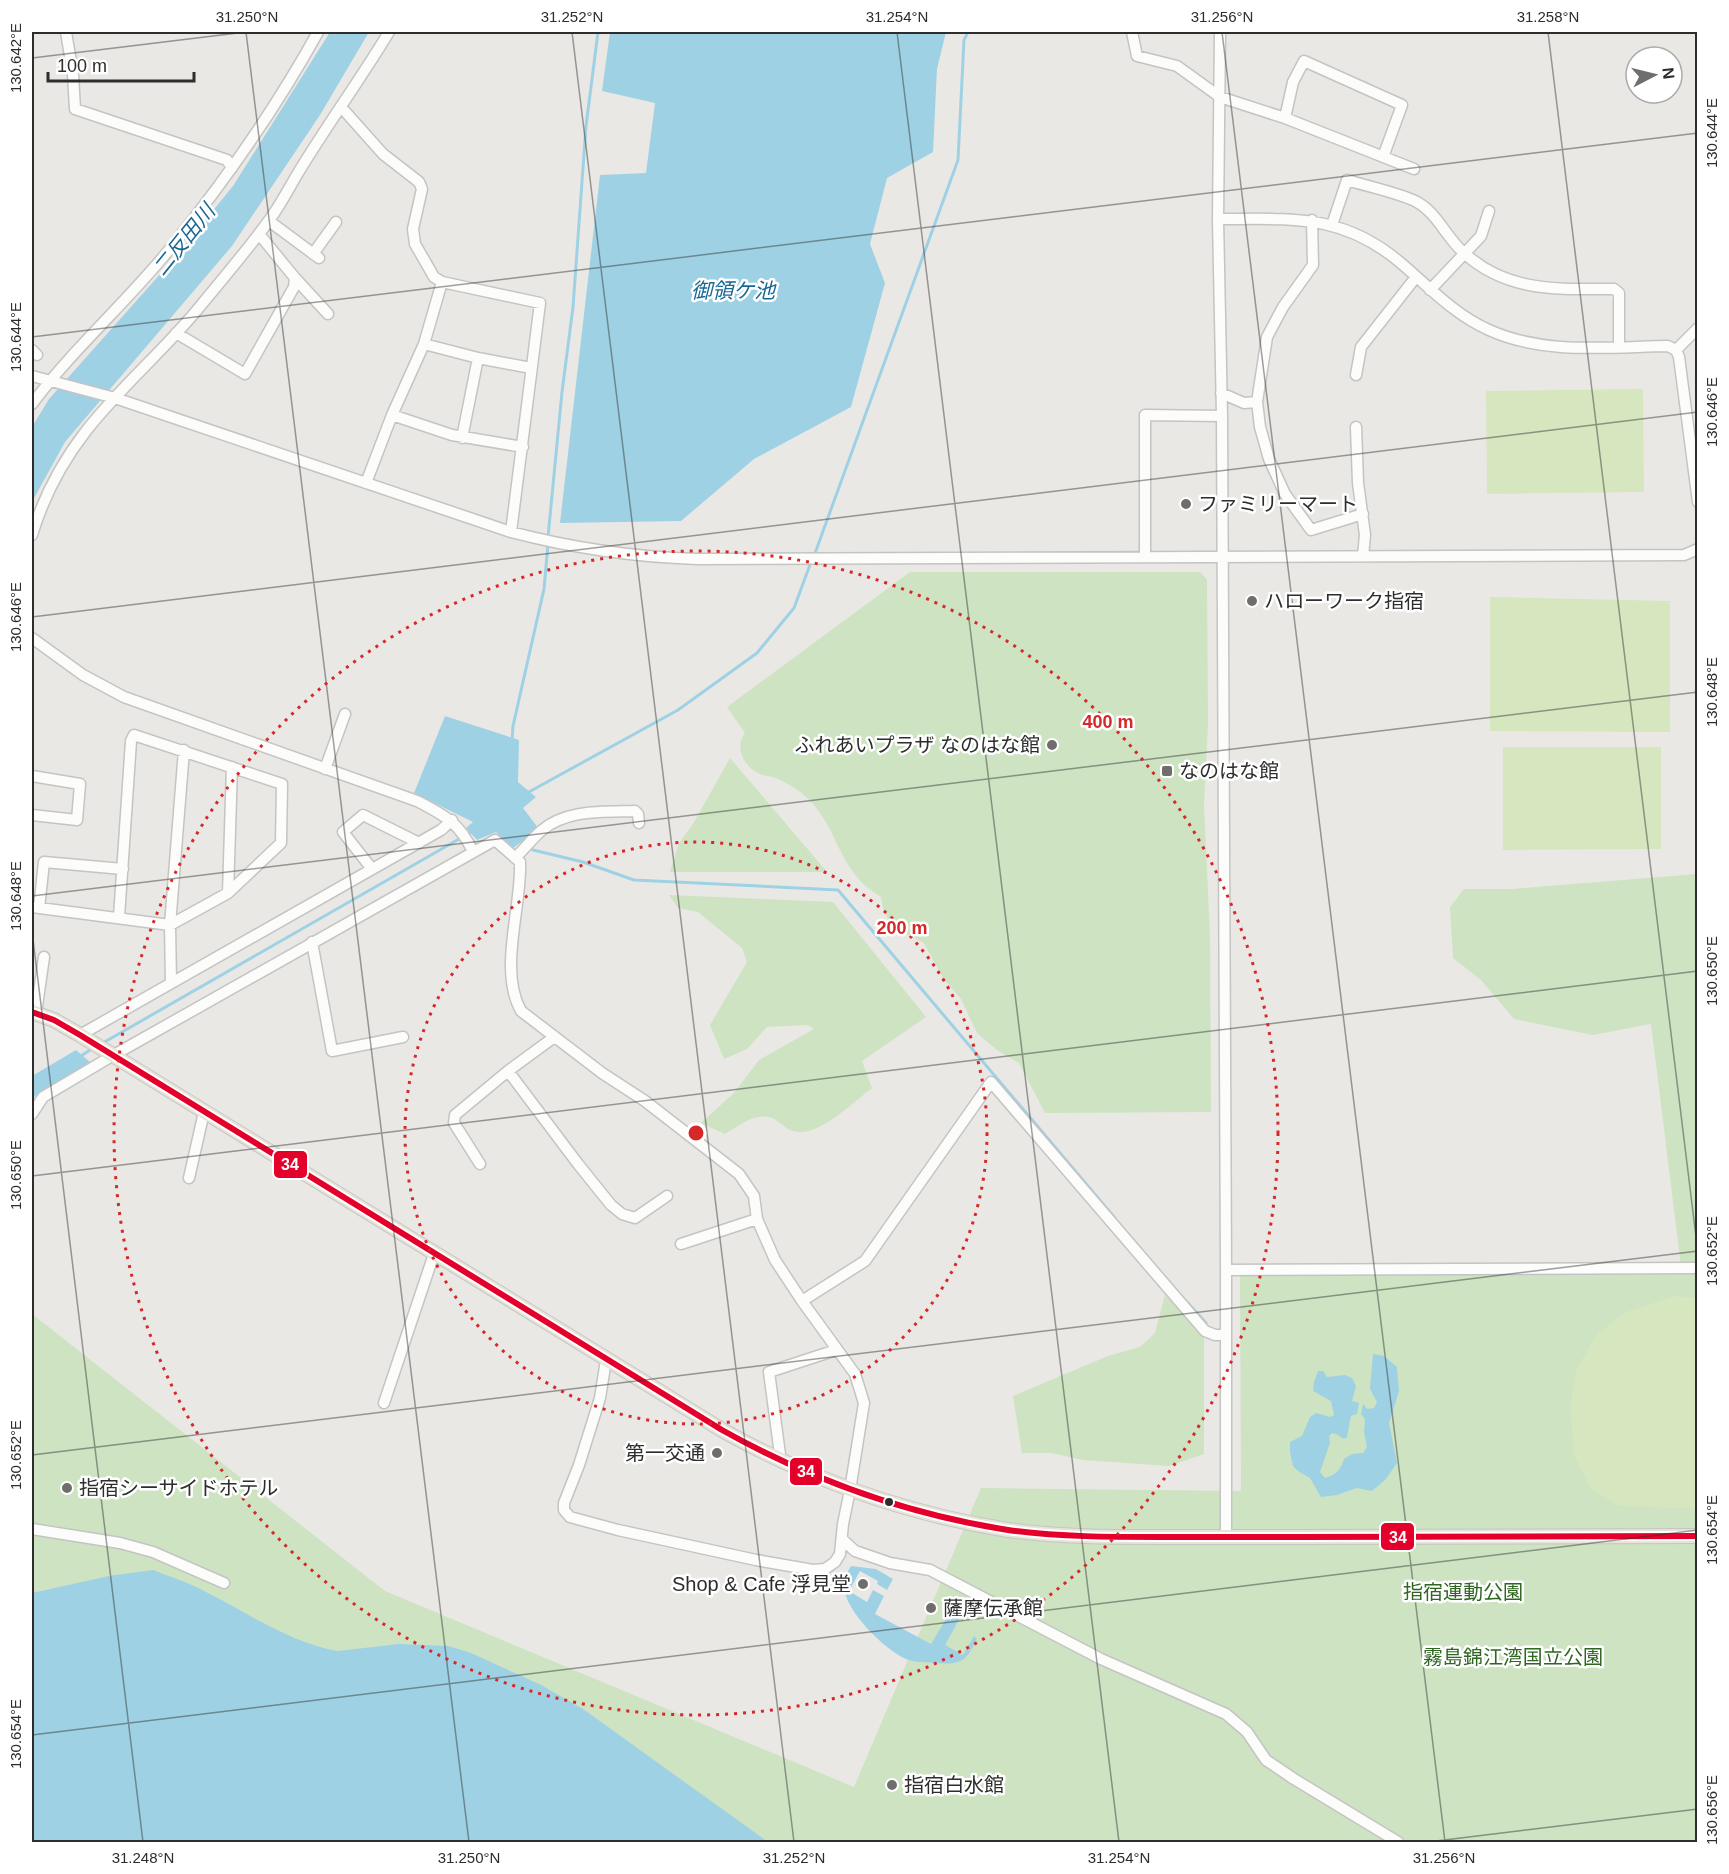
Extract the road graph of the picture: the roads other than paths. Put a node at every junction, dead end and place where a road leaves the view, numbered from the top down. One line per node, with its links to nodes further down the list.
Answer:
1 (66, 32): 10 (street)
2 (318, 32): 10 (street)
3 (389, 32): 7 (street)
4 (1132, 32): 6 (street)
5 (1220, 32): 6 (street)
6 (1220, 97): 8 (street); 13 (street)
7 (342, 108): 15 (street); 22 (street)
8 (1285, 118): 9 (street); 9 (street)
9 (1383, 157): 11 (street)
10 (232, 168): 34 (street)
11 (1414, 169)
12 (1489, 212): 19 (street)
13 (1218, 219): 14 (street); 35 (street)
14 (1312, 220): 17 (street); 37 (street)
15 (269, 221): 16 (street); 18 (street)
16 (336, 222)
17 (1332, 225): 19 (street); 20 (street)
18 (259, 234): 21 (street); 26 (street)
19 (1464, 254): 23 (street); 28 (street)
20 (1416, 277): 23 (street); 32 (street)
21 (295, 278): 24 (street); 26 (street)
22 (442, 282): 27 (street); 31 (street)
23 (1430, 290): 28 (street)
24 (328, 314)
25 (1698, 328): 29 (street)
26 (176, 333): 36 (street)
27 (424, 344): 30 (street); 39 (street)
28 (1619, 347): 29 (street)
29 (1676, 350): 45 (street)
30 (478, 358): 31 (street); 42 (street)
31 (531, 368): 43 (street)
32 (1356, 375)
33 (32, 376): 34 (street)
34 (50, 380): 36 (street); 38 (street)
35 (1221, 393): 37 (street); 40 (street)
36 (115, 398): 44 (street); 48 (street)
37 (1257, 402): 46 (street)
38 (32, 404)
39 (392, 415): 42 (street); 44 (street)
40 (1222, 416): 51 (street); 52 (street)
41 (1356, 427): 46 (street)
42 (462, 438): 43 (street)
43 (523, 447): 47 (street)
44 (366, 483): 47 (street)
45 (1698, 502)
46 (1363, 513): 50 (street)
47 (511, 532): 51 (street)
48 (32, 535)
49 (1698, 549): 50 (street)
50 (1363, 556): 52 (street)
51 (1145, 557): 52 (street)
52 (1221, 557): 89 (street)
53 (32, 638): 57 (street)
54 (345, 714): 57 (street)
55 (184, 750): 56 (street); 65 (street); 70 (street)
56 (232, 767): 67 (street); 67 (street)
57 (325, 769): 61 (street)
58 (32, 776): 59 (street)
59 (32, 815)
60 (639, 823): 64 (street)
61 (455, 824): 62 (street); 63 (street)
62 (418, 843): 66 (street); 66 (street)
63 (472, 850): 64 (street); 71 (street)
64 (515, 858): 77 (street)
65 (123, 869): 68 (street); 69 (street)
66 (372, 869): 73 (street)
67 (228, 893): 70 (street)
68 (35, 907): 69 (street)
69 (120, 917): 70 (street)
70 (170, 925): 73 (street)
71 (312, 942): 76 (street); 78 (street)
72 (44, 957): 74 (street)
73 (171, 983): 75 (street)
74 (34, 1013): 75 (main road)
75 (80, 1035): 78 (main road)
76 (403, 1037)
77 (553, 1038): 79 (street); 85 (street)
78 (112, 1056): 80 (main road); 81 (street)
79 (508, 1071): 82 (street); 84 (street)
80 (204, 1112): 83 (street); 87 (main road)
81 (32, 1114)
82 (480, 1164)
83 (189, 1178)
84 (667, 1196)
85 (757, 1219): 86 (street); 90 (street)
86 (681, 1244)
87 (434, 1254): 93 (main road); 94 (street)
88 (1698, 1268): 89 (street)
89 (1226, 1270): 91 (street)
90 (802, 1301): 91 (street); 92 (street)
91 (1226, 1335): 99 (street)
92 (836, 1350): 95 (street); 96 (street)
93 (606, 1360): 95 (main road); 100 (street)
94 (384, 1403)
95 (781, 1462): 96 (main road)
96 (850, 1490): 99 (main road); 100 (street)
97 (32, 1529): 101 (street)
98 (1698, 1536): 99 (main road)
99 (1226, 1537)
100 (842, 1539): 102 (street)
101 (224, 1583)
102 (1398, 1842)

